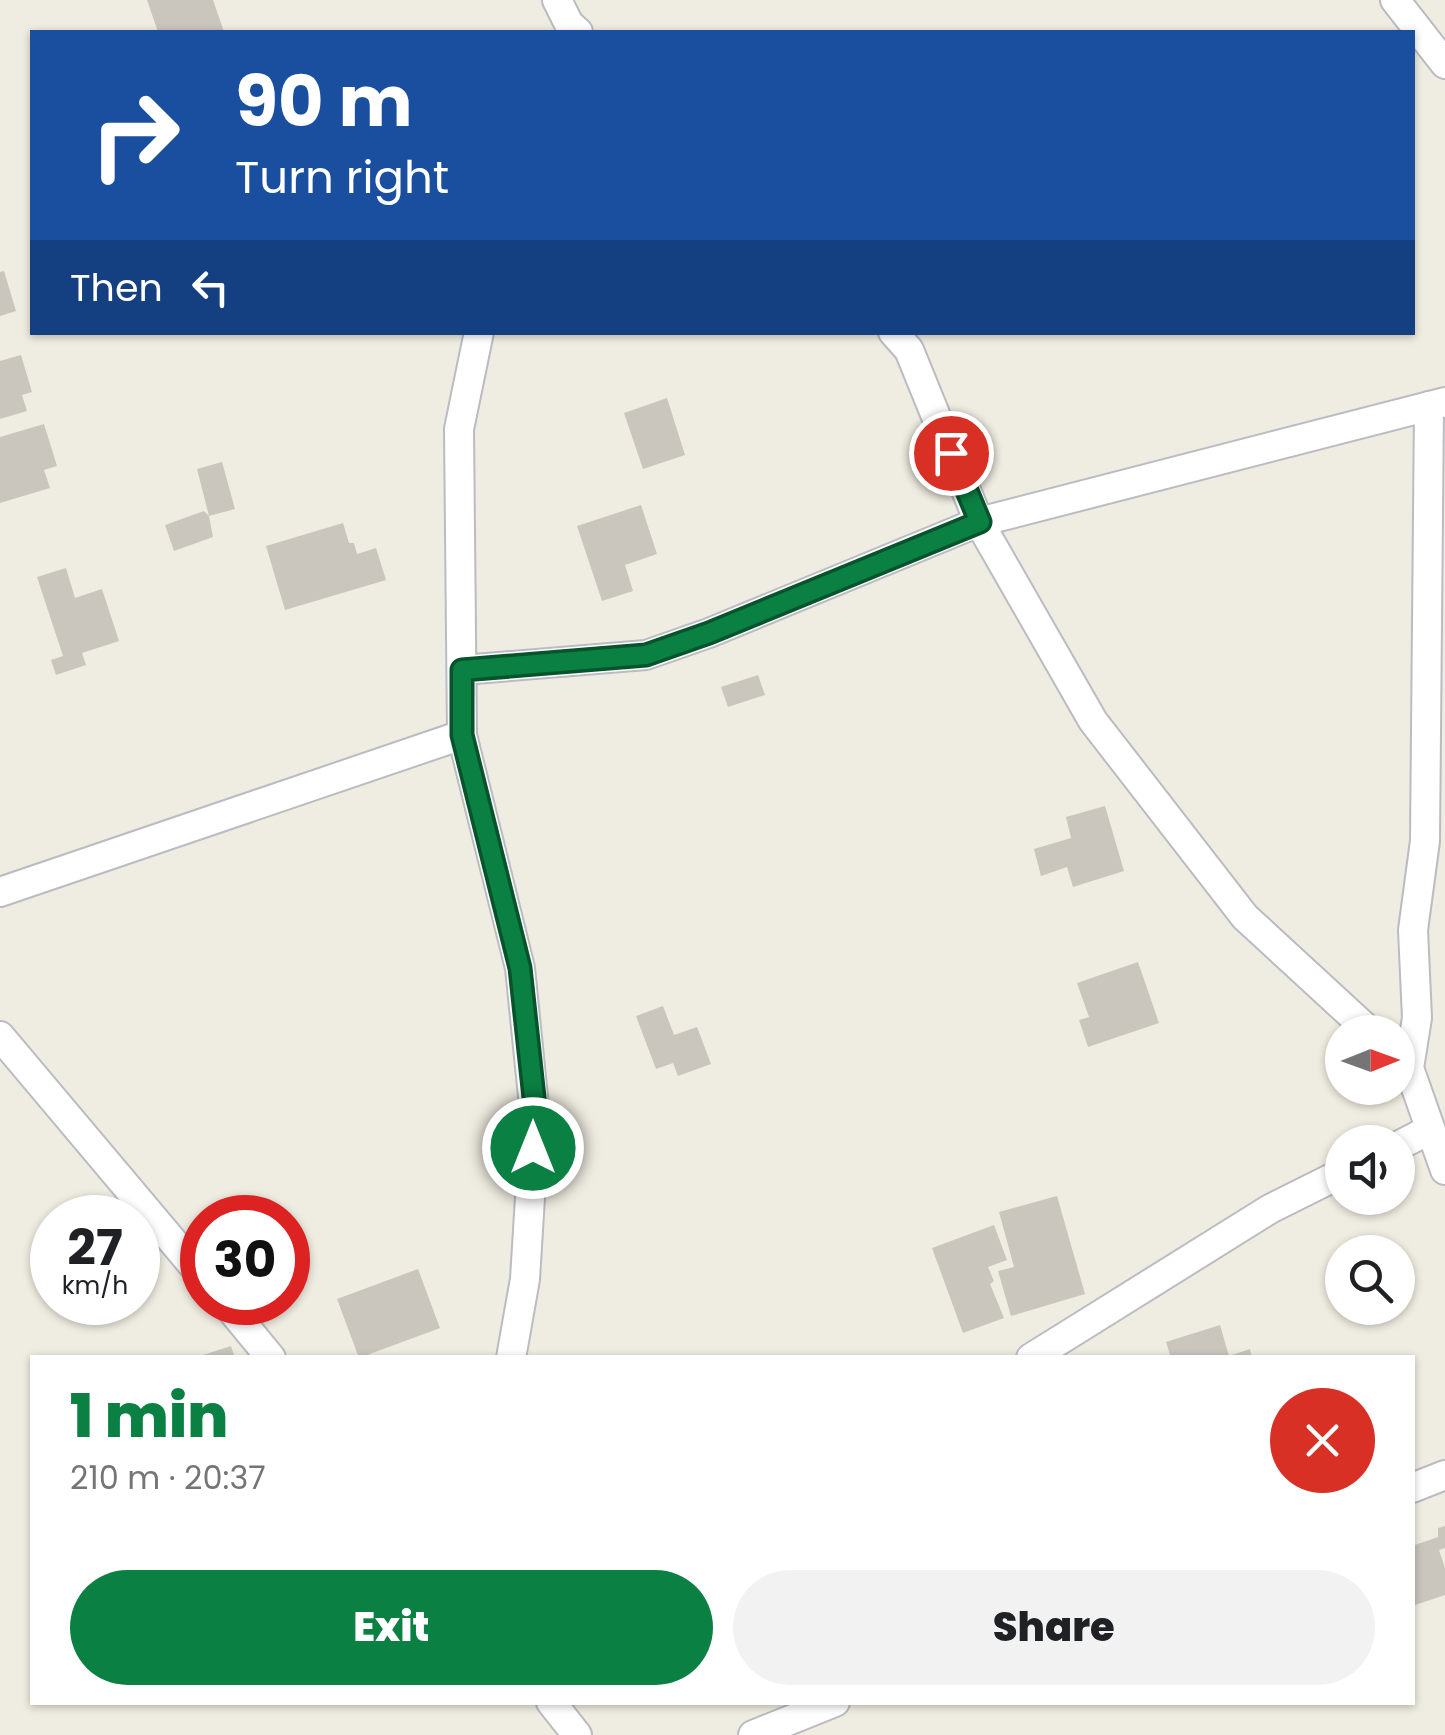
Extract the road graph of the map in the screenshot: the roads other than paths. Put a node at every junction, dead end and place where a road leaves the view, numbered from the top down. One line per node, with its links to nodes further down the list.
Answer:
1 (1395, 0): 2 (street)
2 (1445, 64)
3 (478, 335): 7 (street)
4 (895, 335): 6 (street)
5 (1437, 404): 6 (street); 11 (street)
6 (980, 522): 7 (street); 10 (street)
7 (462, 670): 8 (street)
8 (462, 735): 9 (street); 21 (street)
9 (0, 892)
10 (1352, 1015)
11 (1415, 1024)
12 (0, 1036): 18 (street)
13 (1415, 1094): 14 (street)
14 (1429, 1130): 15 (street); 16 (street)
15 (1415, 1137)
16 (1445, 1170)
17 (1325, 1182): 22 (street)
18 (180, 1250)
19 (244, 1325): 20 (street)
20 (269, 1355)
21 (512, 1355)
22 (1036, 1355)
23 (1445, 1476): 24 (street)
24 (1415, 1487)
25 (553, 1705): 29 (street)
26 (770, 1705): 28 (street)
27 (828, 1705): 28 (street)
28 (755, 1734)
29 (577, 1735)

